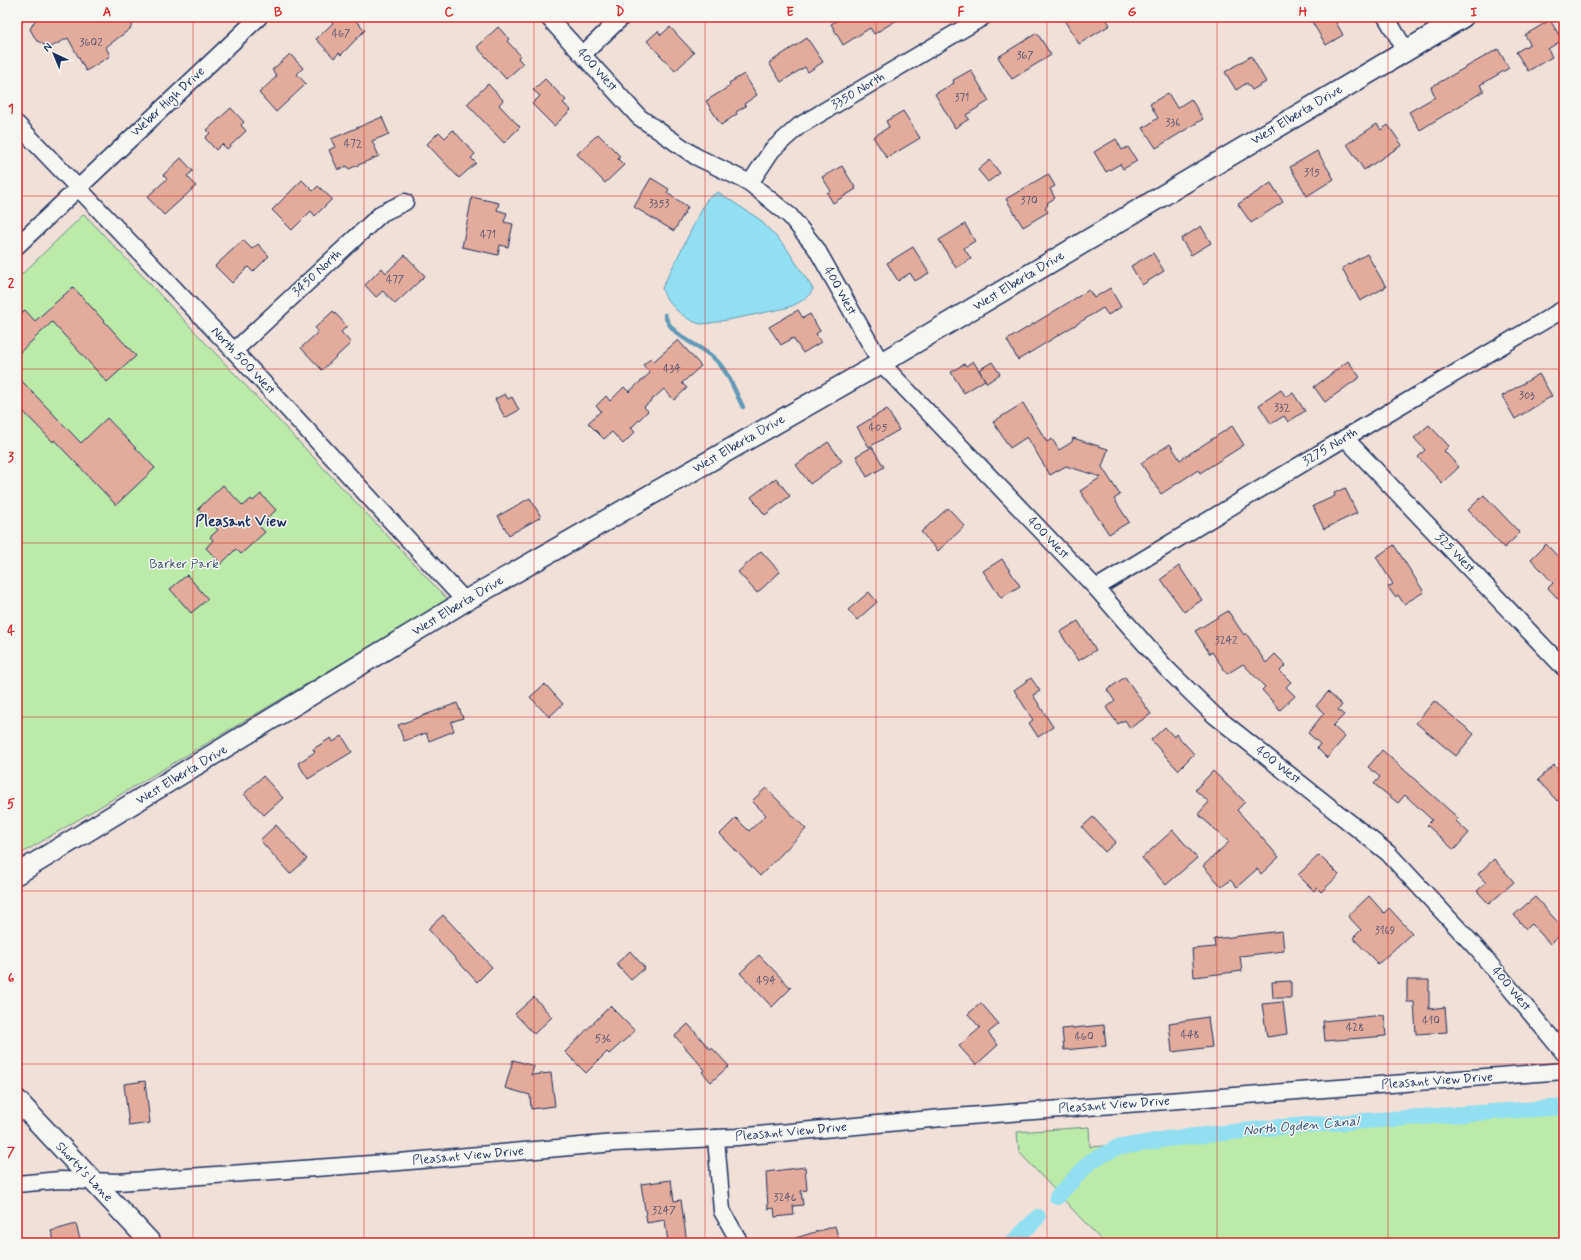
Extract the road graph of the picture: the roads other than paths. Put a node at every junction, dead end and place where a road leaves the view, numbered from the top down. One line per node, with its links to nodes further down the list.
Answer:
1 (259, 17): 11 (street, Weber High Drive)
2 (548, 17): 8 (street, 400 West)
3 (622, 17): 8 (street)
4 (983, 17): 10 (street, 3350 North)
5 (1386, 17): 7 (street)
6 (1463, 17): 7 (main road, West Elberta Drive)
7 (1406, 51): 16 (main road, West Elberta Drive)
8 (583, 54): 10 (street, 400 West)
9 (17, 124): 11 (street, North 500 West)
10 (750, 183): 16 (street, 400 West)
11 (77, 187): 13 (street, Weber High Drive); 15 (street, North 500 West)
12 (405, 202): 15 (street, 3450 North)
13 (17, 246)
14 (1564, 309): 17 (street, 3275 North)
15 (234, 351): 19 (street, North 500 West)
16 (880, 363): 18 (street, 400 West); 19 (main road, West Elberta Drive)
17 (1345, 438): 18 (street, 3275 North); 20 (street, 325 West)
18 (1096, 588): 22 (street, 400 West)
19 (465, 601): 21 (main road, West Elberta Drive)
20 (1564, 668)
21 (17, 874)
22 (1564, 1053)
23 (1564, 1071): 25 (street, Pleasant View Drive)
24 (17, 1100): 26 (main road, Shorty's Lane)
25 (716, 1138): 26 (street, Pleasant View Drive); 29 (street)
26 (93, 1181): 27 (street, Pleasant View Drive); 28 (main road, Shorty's Lane)
27 (17, 1184)
28 (151, 1243)
29 (740, 1243)

